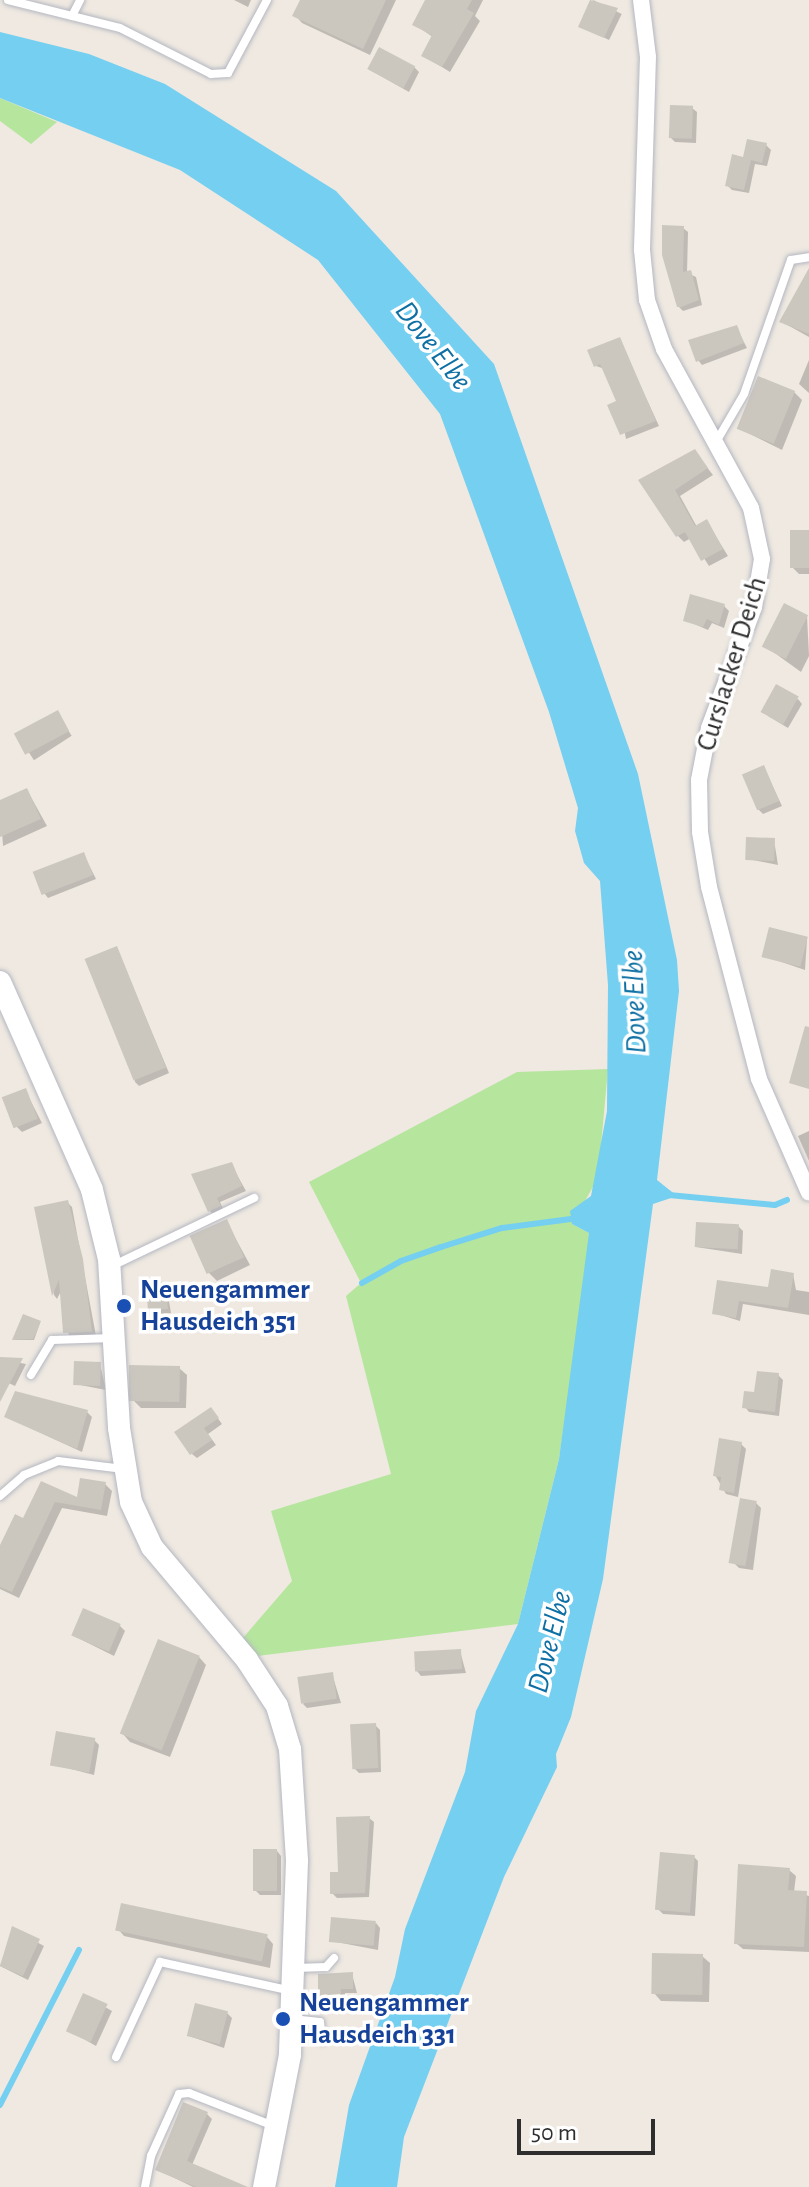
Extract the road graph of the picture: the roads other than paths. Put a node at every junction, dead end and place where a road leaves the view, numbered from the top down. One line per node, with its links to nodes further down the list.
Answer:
1 (8, 0): 5 (lane)
2 (80, 0): 5 (lane)
3 (267, 0): 5 (lane)
4 (641, 0): 7 (street, Curslacker Deich)
5 (72, 16)
6 (809, 257): 7 (lane)
7 (716, 443): 9 (street, Curslacker Deich)
8 (0, 982): 11 (street)
9 (809, 1193)
10 (254, 1198): 11 (lane)
11 (109, 1267): 12 (street)
12 (114, 1338): 13 (lane); 14 (street)
13 (31, 1375)
14 (124, 1469): 15 (lane); 17 (street)
15 (0, 1496)
16 (334, 1958): 17 (lane)
17 (293, 1980): 18 (street); 20 (lane)
18 (292, 2019): 19 (lane); 21 (street)
19 (322, 2040)
20 (116, 2057)
21 (279, 2128): 22 (lane); 23 (street)
22 (145, 2187)
23 (264, 2187)

